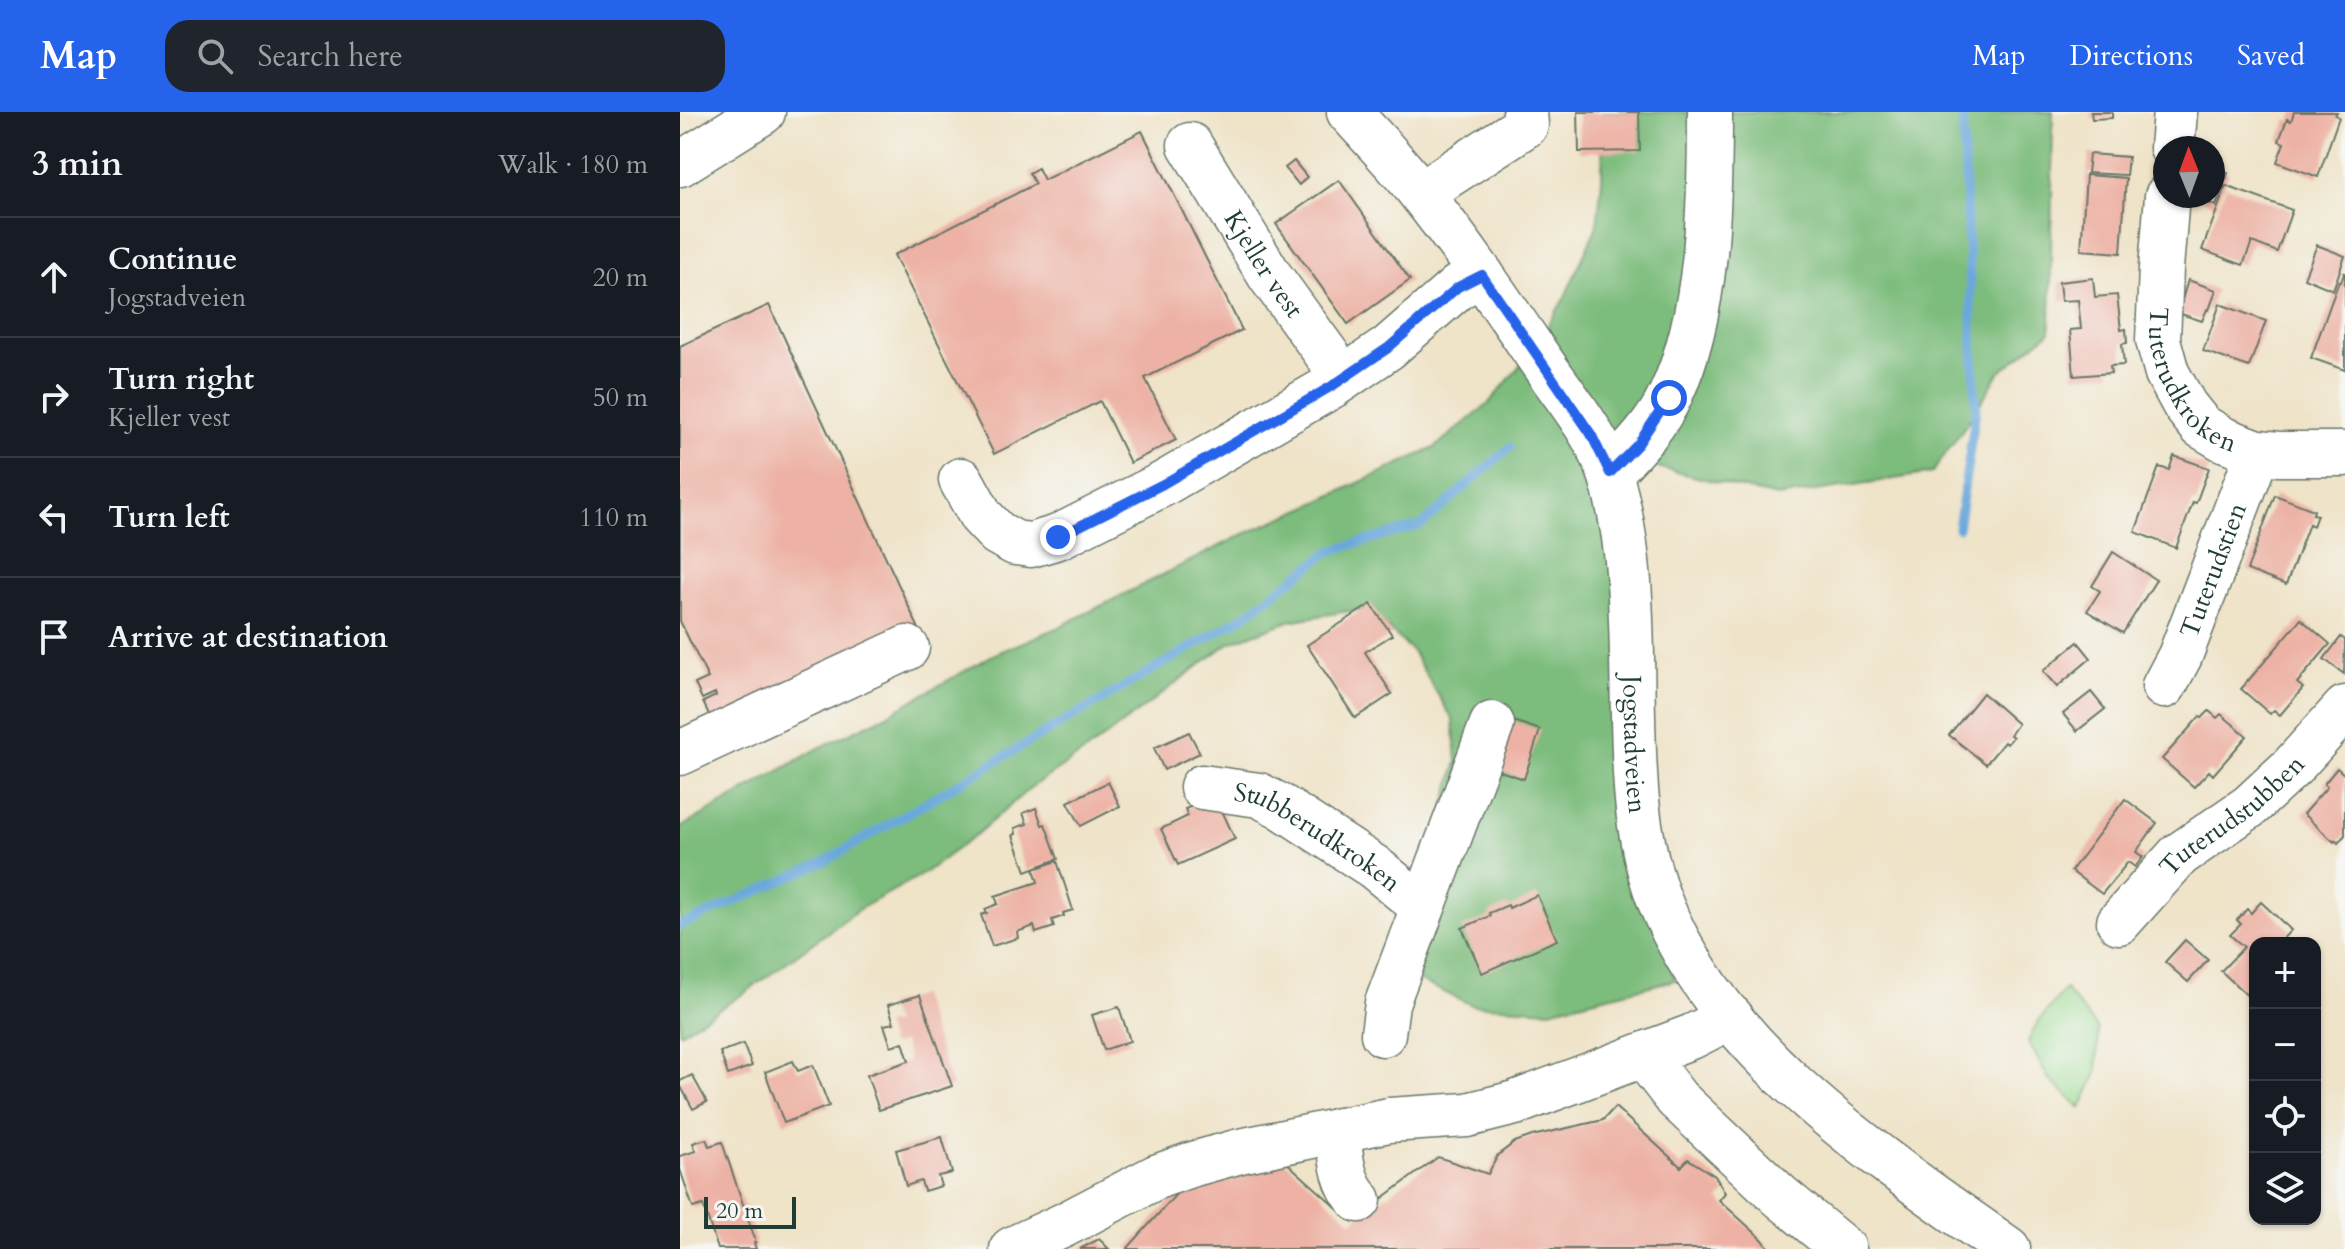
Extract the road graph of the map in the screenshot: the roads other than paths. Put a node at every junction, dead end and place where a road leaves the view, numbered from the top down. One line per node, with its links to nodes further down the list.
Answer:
1 (763, 112): 8 (street)
2 (1349, 112): 9 (street)
3 (1525, 112): 9 (street)
4 (1710, 112): 15 (street)
5 (2175, 112): 6 (street)
6 (2173, 136)
7 (1190, 145): 12 (street, Kjeller vest)
8 (680, 164)
9 (1421, 193): 11 (street)
10 (2166, 208): 13 (street, Tuterudkroken)
11 (1482, 275): 12 (street); 15 (street)
12 (1344, 378): 16 (street)
13 (2258, 452): 14 (street, Tuterudkroken); 18 (street, Tuterudstien)
14 (2345, 454)
15 (1610, 473): 25 (street, Jogstadveien)
16 (961, 480)
17 (907, 648): 21 (street)
18 (2164, 686)
19 (2345, 708): 24 (street, Tuterudstubben)
20 (1492, 724): 23 (street, Stubberudkroken)
21 (680, 753)
22 (1202, 787): 23 (street, Stubberudkroken)
23 (1423, 907): 26 (street, Stubberudkroken)
24 (2119, 922)
25 (1731, 1017): 27 (street); 32 (street, Jogstadveien)
26 (1383, 1034)
27 (1643, 1055): 28 (street); 31 (street)
28 (1338, 1130): 29 (street); 30 (street)
29 (1359, 1200)
30 (1012, 1249)
31 (1844, 1249)
32 (2008, 1249)

